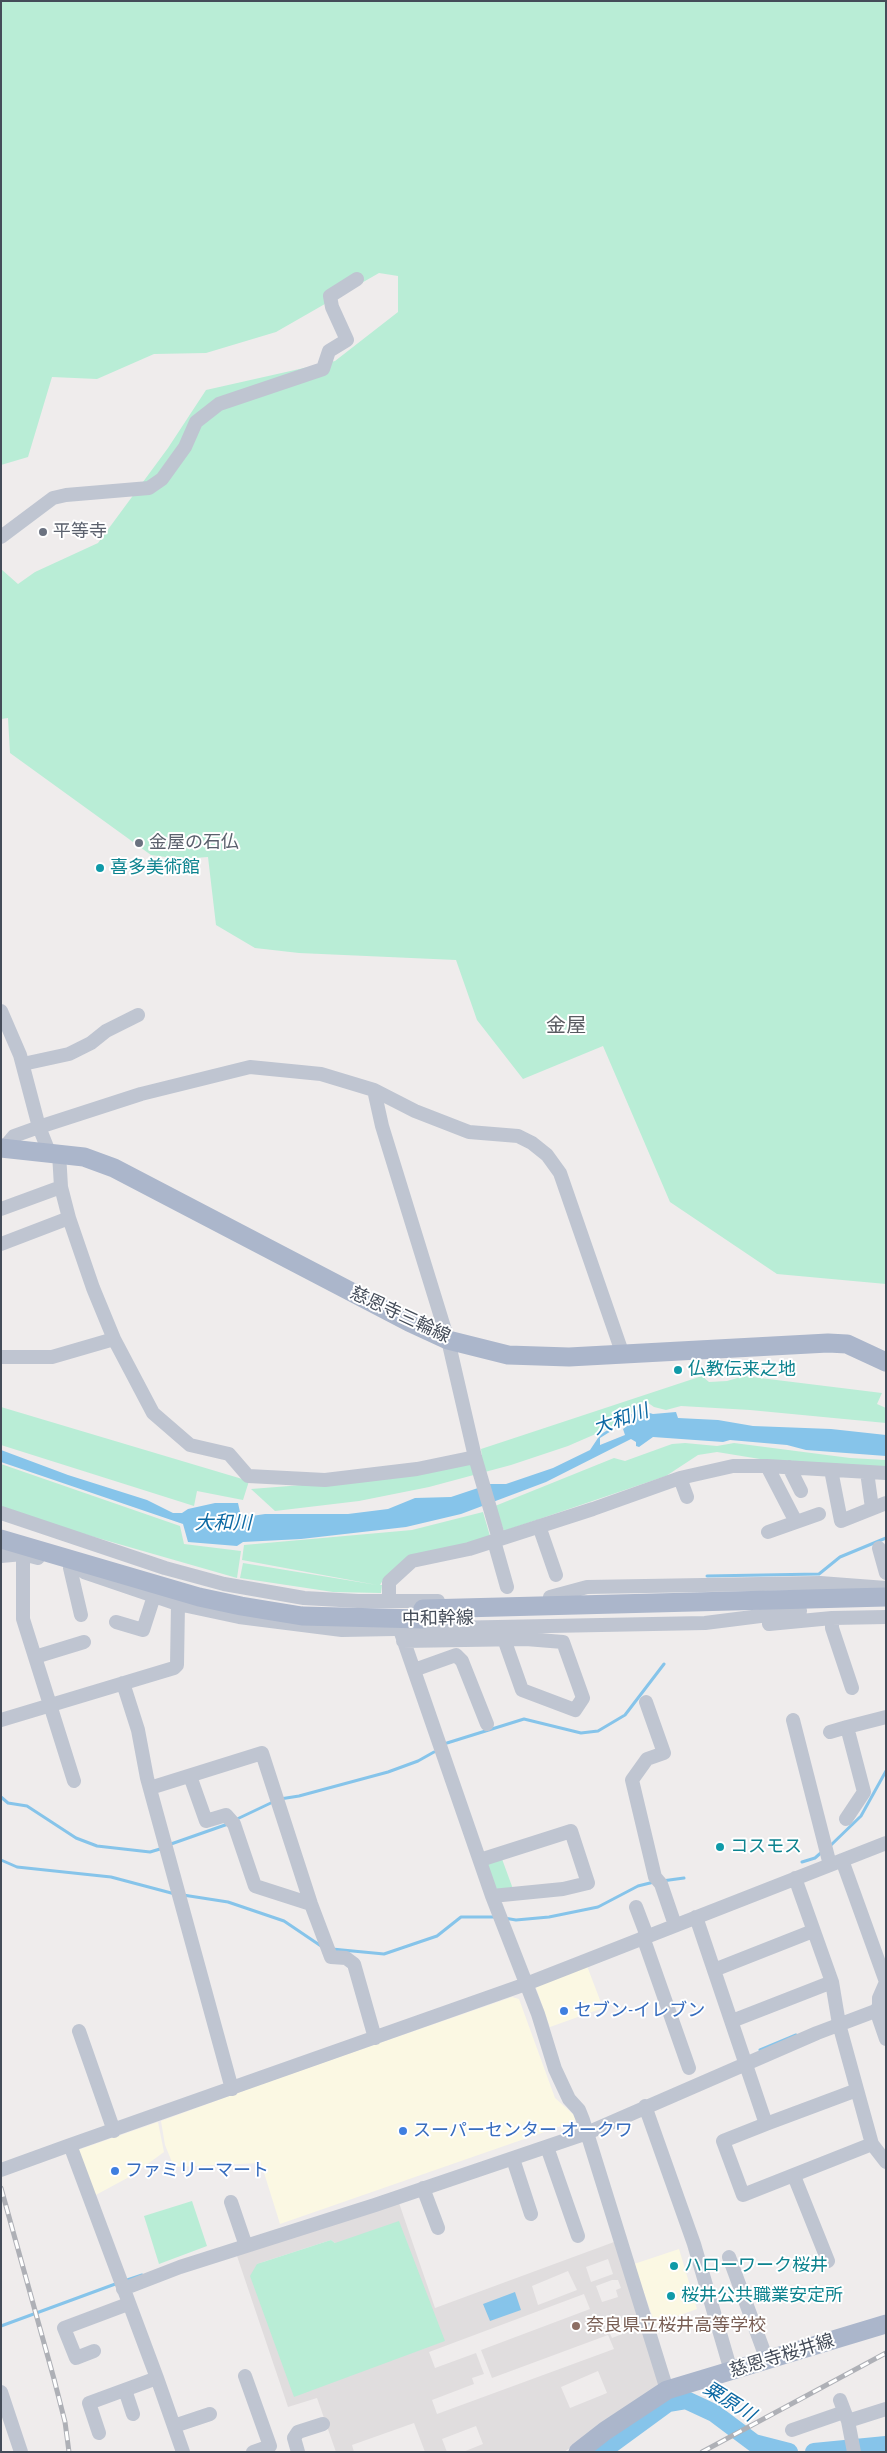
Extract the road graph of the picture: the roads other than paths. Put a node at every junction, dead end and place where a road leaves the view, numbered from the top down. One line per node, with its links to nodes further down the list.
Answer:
1 (358, 279): 2 (street)
2 (1, 538)
3 (1, 1011): 5 (street)
4 (138, 1015): 5 (street)
5 (23, 1064): 7 (street)
6 (374, 1090): 7 (street); 15 (street); 16 (street)
7 (38, 1127): 8 (street); 9 (street)
8 (2, 1148): 9 (main road, 慈恩寺三輪線)
9 (54, 1152): 10 (street); 15 (main road, 慈恩寺三輪線)
10 (61, 1187): 11 (street); 12 (street)
11 (1, 1209)
12 (70, 1218): 13 (street); 14 (street)
13 (1, 1244)
14 (114, 1340): 17 (street); 19 (street)
15 (448, 1340): 16 (main road, 慈恩寺三輪線); 19 (street)
16 (623, 1355): 18 (main road, 慈恩寺三輪線)
17 (1, 1357)
18 (886, 1362)
19 (475, 1457): 37 (street)
20 (767, 1466): 21 (street); 25 (street); 32 (street)
21 (789, 1468): 22 (street); 26 (street)
22 (832, 1470): 23 (street); 29 (street)
23 (867, 1472): 24 (street); 29 (street)
24 (886, 1473)
25 (680, 1478): 27 (street); 33 (street)
26 (801, 1491)
27 (687, 1497)
28 (886, 1503): 29 (street)
29 (872, 1508)
30 (820, 1514): 32 (street)
31 (1, 1515): 50 (street)
32 (796, 1522): 35 (street)
33 (539, 1526): 37 (street); 44 (street)
34 (1, 1528): 55 (main road, 中和幹線)
35 (768, 1532)
36 (1, 1539): 55 (main road, 中和幹線, bridge)
37 (496, 1540): 45 (street); 50 (street)
38 (879, 1548): 43 (street)
39 (1, 1550): 40 (street)
40 (23, 1554): 41 (street); 42 (street); 63 (street)
41 (1, 1556)
42 (70, 1568): 47 (street); 54 (street)
43 (886, 1574)
44 (556, 1575)
45 (507, 1587)
46 (886, 1588): 48 (street)
47 (154, 1596): 51 (street); 58 (street)
48 (550, 1597): 49 (street); 50 (street)
49 (886, 1597): 55 (main road, 中和幹線)
50 (389, 1601)
51 (178, 1604): 60 (street); 65 (street)
52 (886, 1608): 53 (main road, 中和幹線)
53 (800, 1611): 55 (main road, 中和幹線); 59 (street)
54 (81, 1614)
55 (423, 1614)
56 (886, 1617): 57 (street)
57 (832, 1618): 59 (street); 66 (street)
58 (116, 1622)
59 (546, 1626): 60 (street)
60 (401, 1635): 61 (street); 64 (street)
61 (504, 1639): 61 (street)
62 (84, 1642): 63 (street)
63 (35, 1657): 68 (street)
64 (414, 1670): 72 (street); 80 (street)
65 (123, 1683): 68 (street); 77 (street)
66 (852, 1688)
67 (646, 1702): 87 (street)
68 (50, 1706): 70 (street); 76 (street)
69 (886, 1717): 73 (street)
70 (1, 1720)
71 (794, 1720): 81 (street)
72 (487, 1724)
73 (847, 1728): 74 (street); 78 (street)
74 (830, 1732)
75 (190, 1776): 77 (street); 84 (street); 84 (street)
76 (74, 1781)
77 (150, 1788): 101 (street)
78 (846, 1819)
79 (886, 1843): 81 (street)
80 (480, 1860): 83 (street); 83 (street)
81 (836, 1862): 82 (street); 93 (street)
82 (795, 1878): 86 (street); 88 (street)
83 (492, 1896): 92 (street)
84 (311, 1904): 97 (street)
85 (636, 1907): 89 (street)
86 (696, 1917): 87 (street); 90 (street)
87 (675, 1925): 89 (street)
88 (813, 1931): 90 (street); 91 (street)
89 (645, 1936): 92 (street); 100 (street)
90 (714, 1970): 95 (street)
91 (832, 1982): 94 (street); 95 (street)
92 (526, 1984): 97 (street); 105 (street)
93 (880, 2006): 94 (street); 98 (street)
94 (838, 2019): 99 (street); 102 (street)
95 (732, 2021): 99 (street)
96 (79, 2031): 106 (street)
97 (375, 2038): 101 (street)
98 (886, 2039)
99 (744, 2060): 103 (street); 104 (street)
100 (689, 2068)
101 (232, 2089): 106 (street)
102 (857, 2090): 104 (street); 107 (street)
103 (645, 2106): 105 (street); 127 (street)
104 (766, 2124): 113 (street)
105 (585, 2126): 109 (street); 131 (street)
106 (114, 2131): 108 (street)
107 (872, 2144): 111 (street); 113 (street)
108 (70, 2146): 112 (street); 122 (street)
109 (547, 2147): 110 (street); 118 (street)
110 (513, 2159): 114 (street); 116 (street)
111 (886, 2162)
112 (1, 2170)
113 (794, 2176): 121 (street)
114 (423, 2188): 117 (street); 119 (street)
115 (231, 2202): 119 (street)
116 (531, 2214)
117 (438, 2228)
118 (578, 2236)
119 (245, 2242): 122 (street)
120 (729, 2257): 126 (street)
121 (828, 2261)
122 (121, 2284): 123 (street)
123 (128, 2304): 125 (street); 129 (street)
124 (886, 2324): 126 (main road, 慈恩寺桜井線)
125 (94, 2351)
126 (767, 2360): 127 (main road, 慈恩寺桜井線)
127 (731, 2371): 131 (main road, 慈恩寺桜井線)
128 (245, 2376): 144 (street)
129 (158, 2378): 130 (street); 138 (street)
130 (125, 2390): 135 (street); 140 (street)
131 (667, 2390): 146 (main road, 慈恩寺桜井線)
132 (1, 2392): 142 (street)
133 (886, 2409): 134 (street)
134 (844, 2411): 139 (street); 141 (street)
135 (133, 2414)
136 (210, 2414): 138 (street)
137 (323, 2424): 145 (street)
138 (174, 2426): 143 (street)
139 (792, 2430)
140 (99, 2433)
141 (852, 2448)
142 (21, 2452)
143 (183, 2452)
144 (253, 2452)
145 (298, 2452)
146 (578, 2452)

